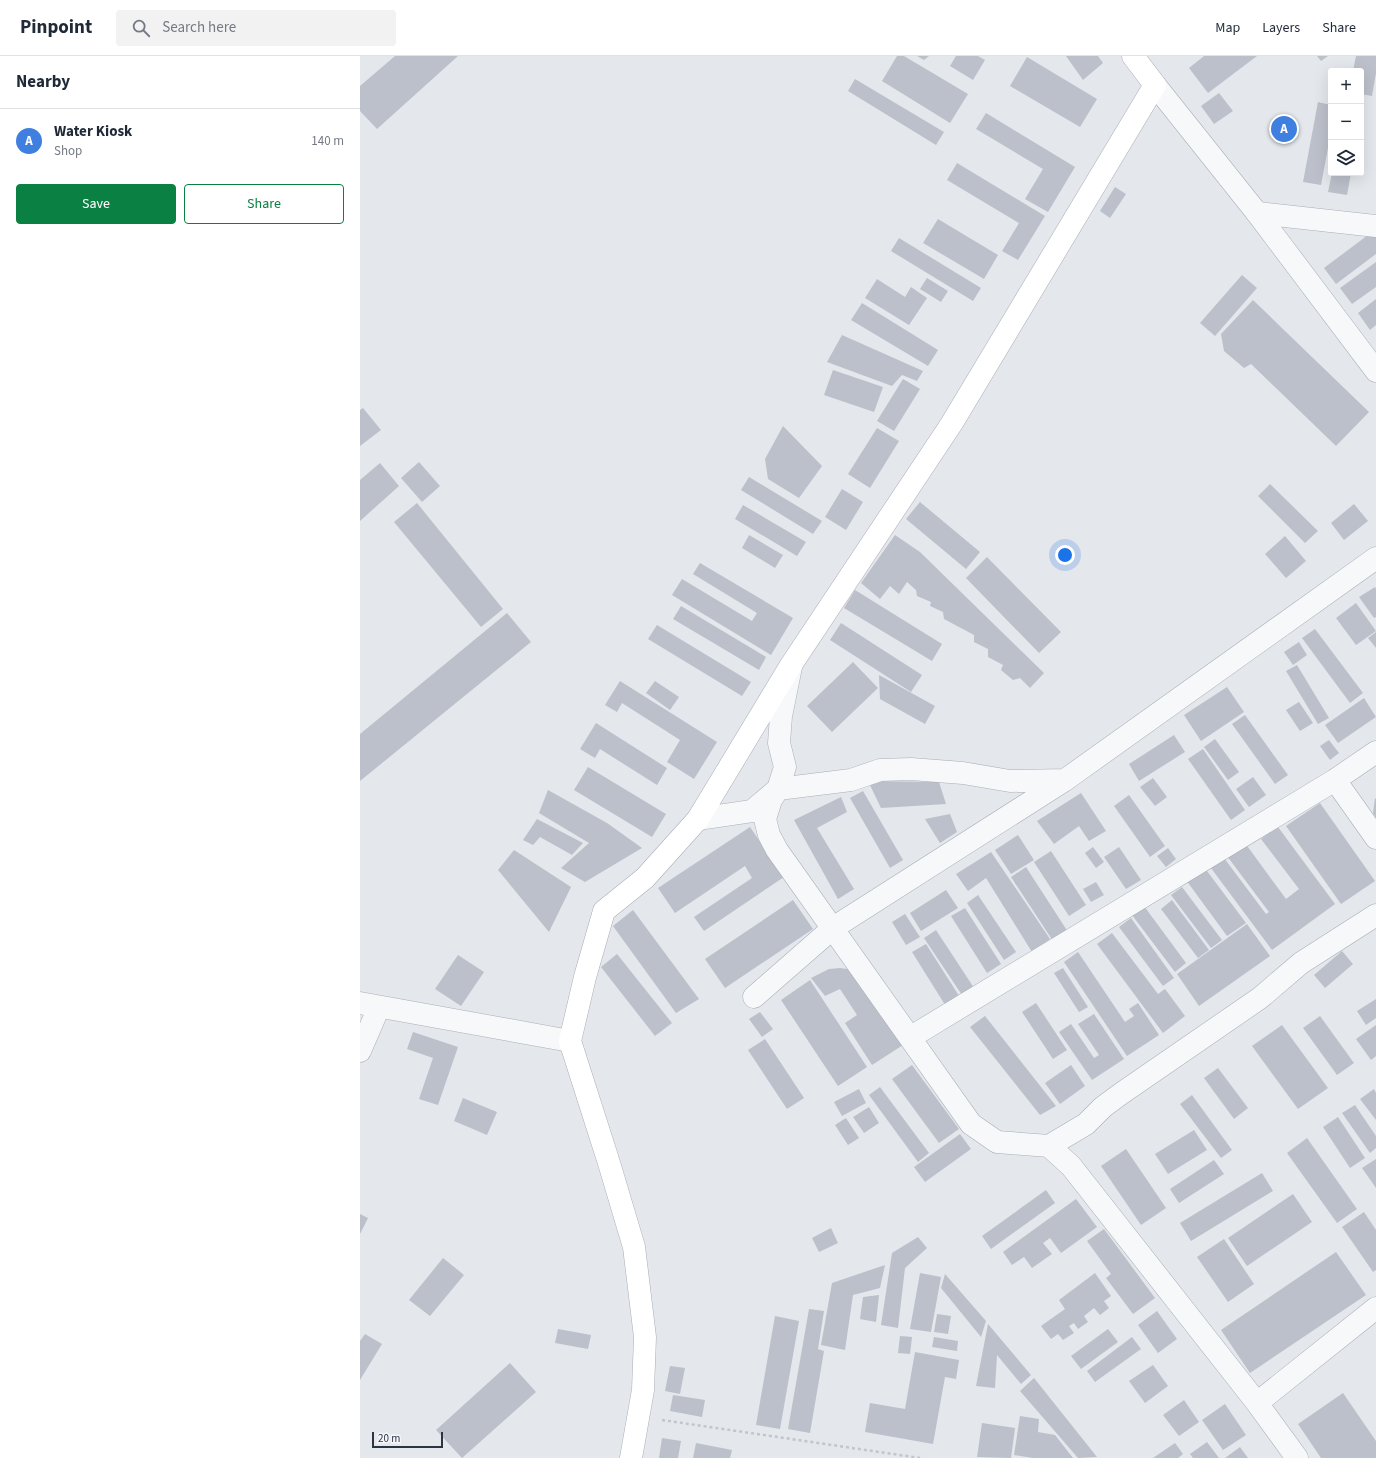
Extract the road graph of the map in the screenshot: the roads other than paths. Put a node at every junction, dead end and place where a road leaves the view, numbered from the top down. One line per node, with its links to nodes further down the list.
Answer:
1 (1132, 56): 2 (main road)
2 (1155, 85): 3 (street); 7 (main road)
3 (1257, 213): 4 (street); 5 (street)
4 (1376, 226)
5 (1376, 371)
6 (1376, 558): 9 (street)
7 (791, 665): 11 (street); 12 (main road)
8 (1376, 752): 10 (street)
9 (1066, 780): 11 (street); 15 (street)
10 (1335, 780): 13 (street); 18 (street)
11 (778, 789): 12 (street); 15 (street)
12 (698, 819): 19 (main road)
13 (1376, 838)
14 (1376, 915): 21 (street)
15 (833, 928): 16 (street); 18 (street)
16 (754, 996)
17 (370, 1005): 19 (street); 20 (street)
18 (911, 1037): 21 (street)
19 (570, 1041): 24 (main road)
20 (360, 1051)
21 (1048, 1146): 23 (street)
22 (1376, 1308): 23 (street)
23 (1257, 1403): 25 (street)
24 (631, 1458)
25 (1297, 1458)

